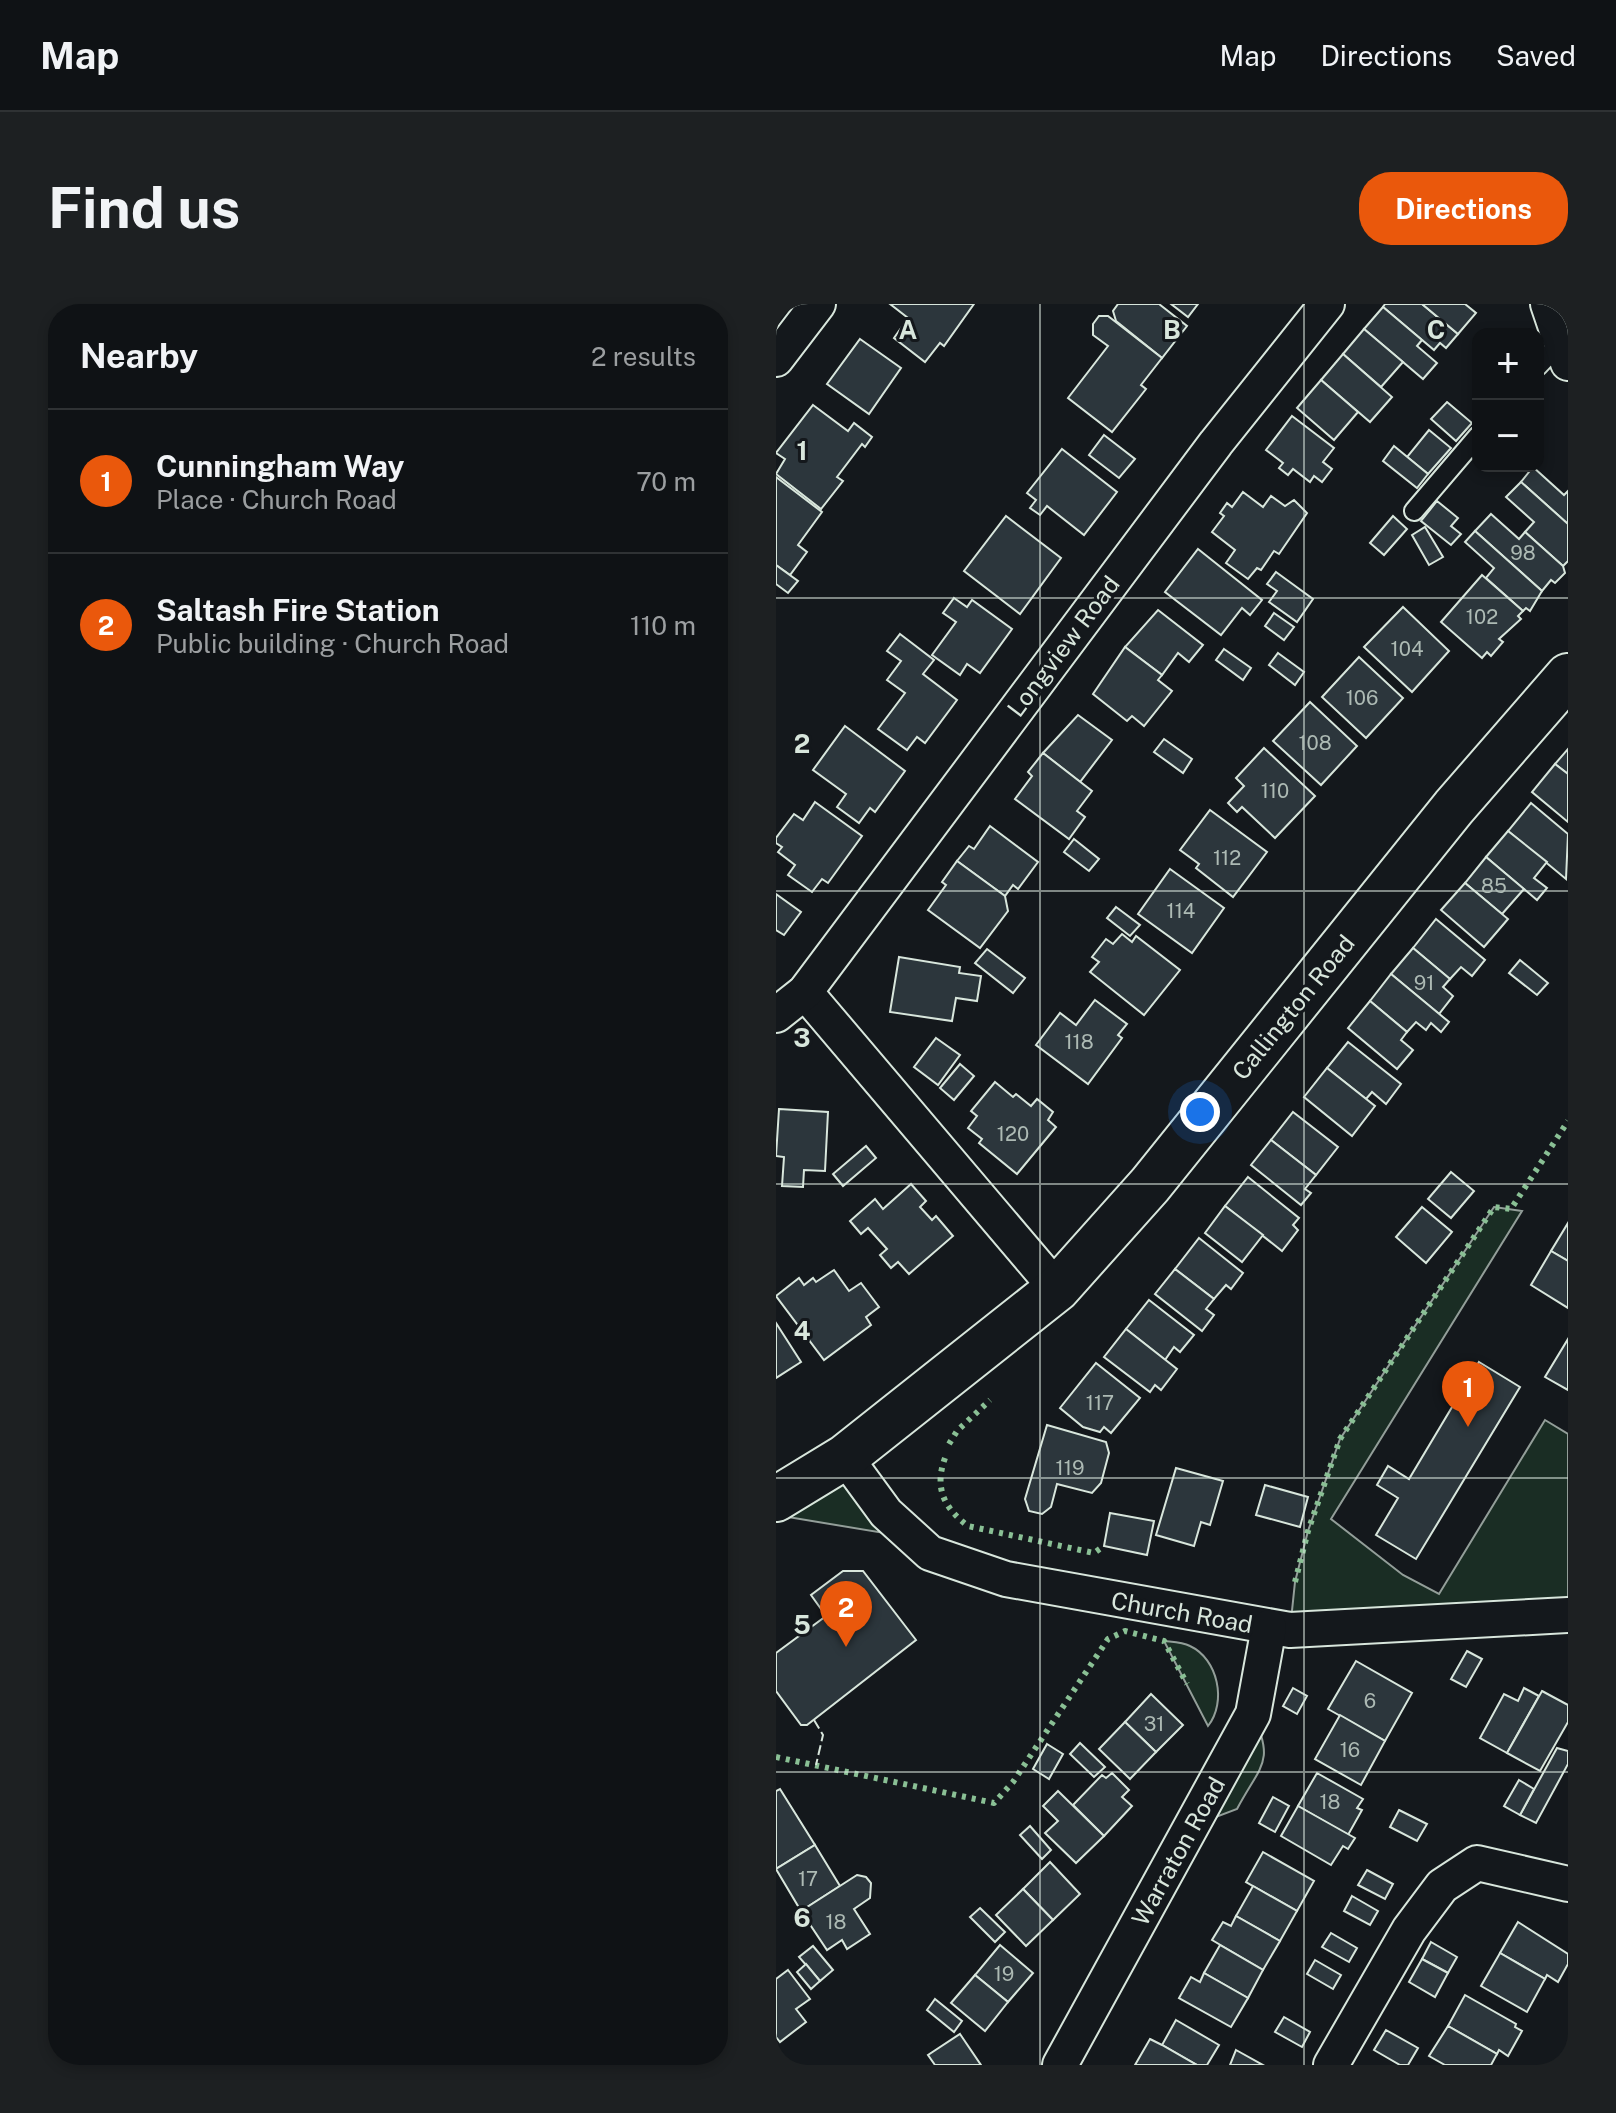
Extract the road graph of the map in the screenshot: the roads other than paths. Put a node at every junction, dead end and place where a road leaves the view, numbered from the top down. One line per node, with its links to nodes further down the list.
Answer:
1 (818, 304): 5 (street)
2 (1327, 304): 9 (street, Longview Road)
3 (1548, 304): 4 (street)
4 (1555, 357)
5 (776, 358)
6 (1472, 443): 7 (lane)
7 (1414, 511)
8 (1568, 676): 11 (street, Callington Road)
9 (805, 992): 10 (street, Longview Road); 11 (street)
10 (776, 1015)
11 (1057, 1289): 12 (street, Callington Road)
12 (845, 1457): 13 (street, Callington Road); 15 (street, Church Road)
13 (776, 1499)
14 (1568, 1615): 15 (street, Church Road)
15 (1269, 1627): 17 (street, Warraton Road)
16 (1568, 1884): 18 (street)
17 (1060, 2065)
18 (1331, 2065)

